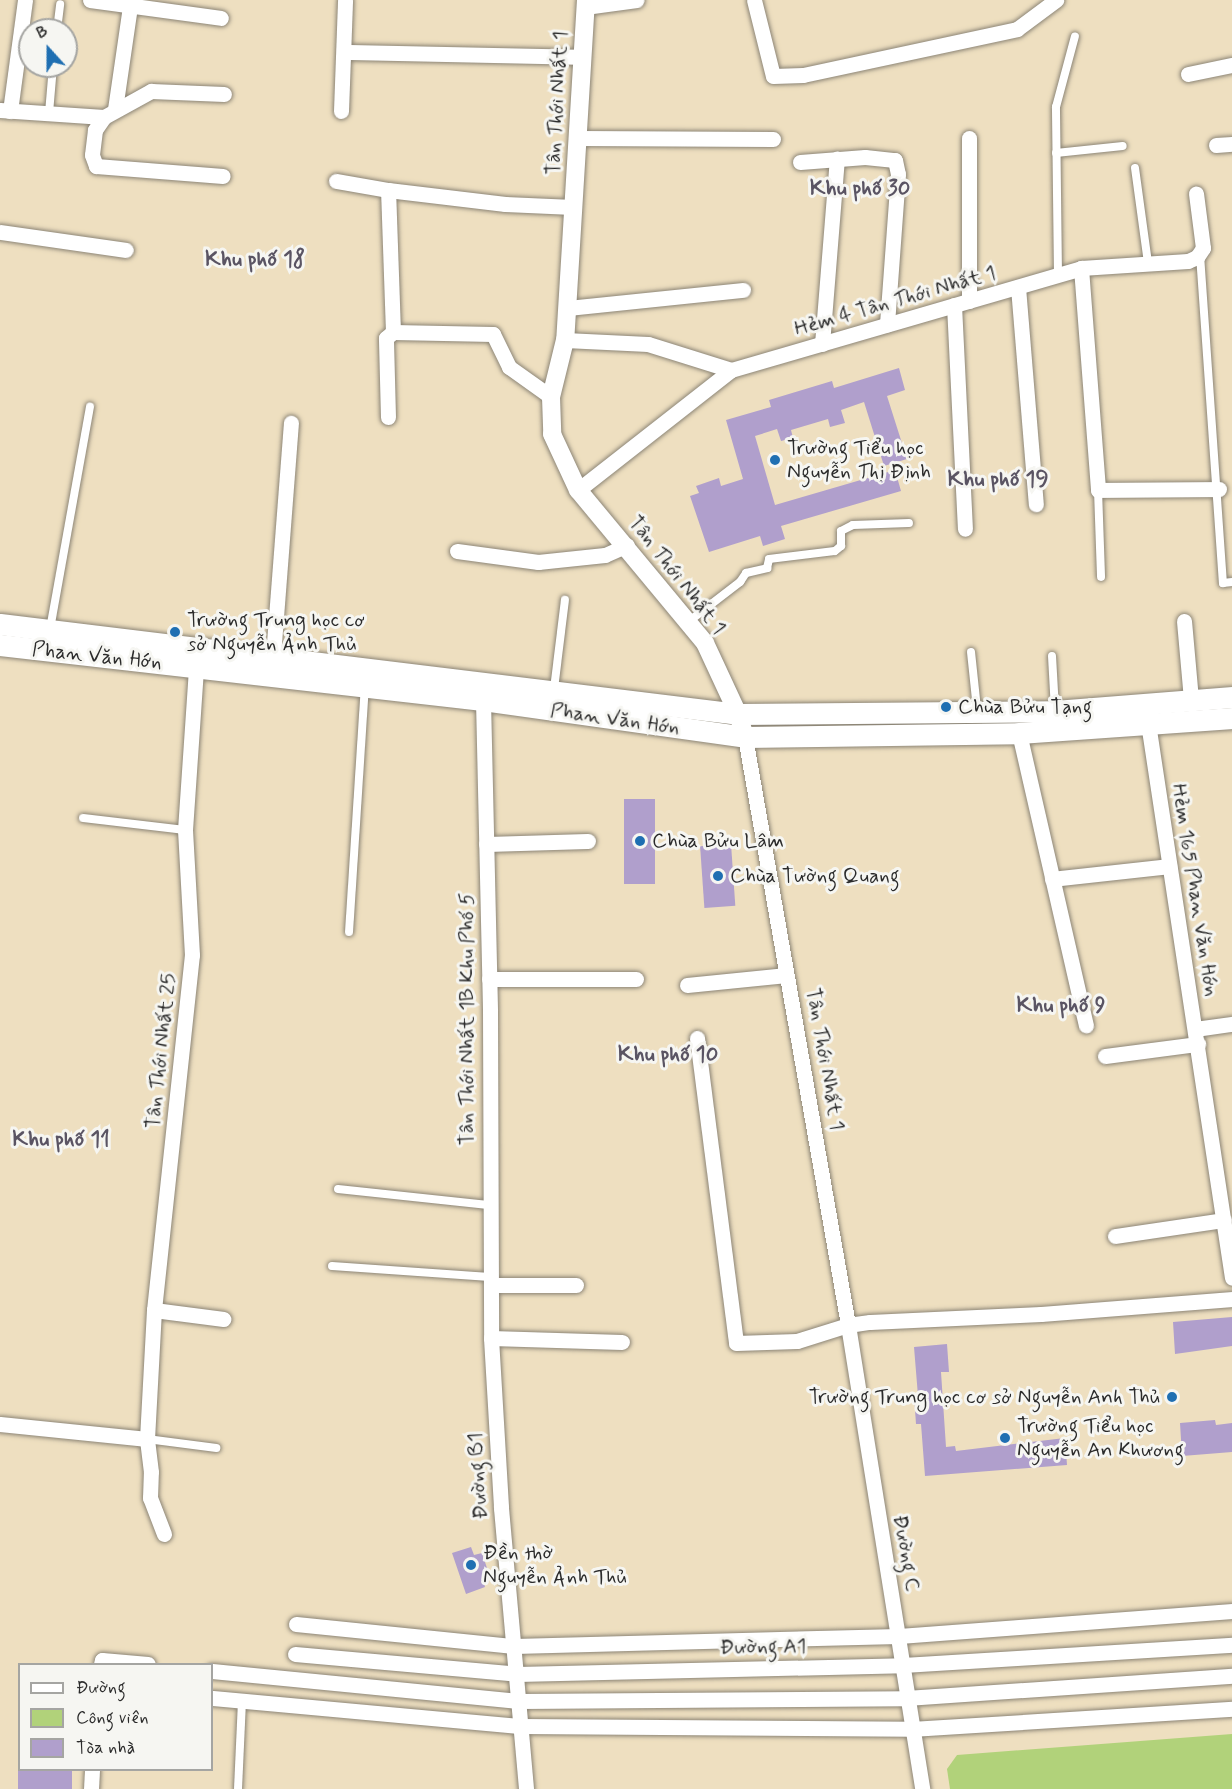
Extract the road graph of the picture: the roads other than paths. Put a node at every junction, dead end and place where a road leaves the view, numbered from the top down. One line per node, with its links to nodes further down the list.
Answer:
1 (25, 0): 19 (street)
2 (90, 0): 9 (street)
3 (345, 0): 13 (street)
4 (637, 0): 8 (street)
5 (754, 0): 6 (street)
6 (1056, 0)
7 (60, 4): 10 (lane)
8 (586, 4): 14 (street, Tân Thới Nhất 1)
9 (130, 6): 11 (street); 22 (street)
10 (58, 18)
11 (221, 18)
12 (1075, 36): 29 (lane)
13 (345, 52): 14 (street); 20 (street)
14 (582, 57): 23 (street, Tân Thới Nhất 1)
15 (1232, 65): 16 (street)
16 (1188, 74)
17 (53, 78): 21 (lane)
18 (224, 94): 22 (street)
19 (5, 110): 21 (street)
20 (341, 111)
21 (49, 113): 22 (street)
22 (109, 113): 33 (street)
23 (578, 138): 25 (street); 37 (street, Tân Thới Nhất 1)
24 (969, 138): 46 (street)
25 (773, 139)
26 (1232, 144): 27 (street)
27 (1216, 145)
28 (1123, 146): 29 (lane)
29 (1056, 153): 43 (lane)
30 (837, 159): 31 (street); 48 (street); 51 (street)
31 (801, 162)
32 (1135, 168): 41 (lane)
33 (223, 176)
34 (336, 181): 35 (street)
35 (388, 190): 37 (street); 49 (street)
36 (1196, 193): 40 (street)
37 (573, 207): 47 (street, Tân Thới Nhất 1)
38 (0, 232): 39 (street)
39 (126, 250)
40 (1200, 254): 41 (street, Hẻm 4 Tân Thới Nhất 1); 57 (lane)
41 (1148, 263): 42 (street, Hẻm 4 Tân Thới Nhất 1)
42 (1081, 268): 43 (street, Hẻm 4 Tân Thới Nhất 1); 59 (street)
43 (1058, 275): 44 (street, Hẻm 4 Tân Thới Nhất 1)
44 (1018, 286): 46 (street, Hẻm 4 Tân Thới Nhất 1); 60 (street)
45 (743, 290): 47 (street)
46 (962, 303): 48 (street, Hẻm 4 Tân Thới Nhất 1); 62 (street)
47 (567, 308): 50 (street, Tân Thới Nhất 1)
48 (887, 325): 51 (street, Hẻm 4 Tân Thới Nhất 1)
49 (393, 332): 53 (street); 55 (street)
50 (566, 340): 52 (street); 53 (street, Tân Thới Nhất 1)
51 (822, 344): 52 (street, Hẻm 4 Tân Thới Nhất 1)
52 (732, 370): 58 (street, Hẻm 4 Tân Thới Nhất 1)
53 (551, 397): 58 (street, Tân Thới Nhất 1)
54 (90, 407): 71 (lane)
55 (388, 417)
56 (291, 423): 74 (street)
57 (1219, 489): 59 (street); 66 (lane)
58 (578, 490): 63 (street, Tân Thới Nhất 1)
59 (1098, 490): 65 (lane)
60 (1036, 504)
61 (909, 523): 69 (lane)
62 (965, 529)
63 (627, 545): 64 (street); 69 (street, Tân Thới Nhất 1)
64 (457, 551)
65 (1101, 577)
66 (1232, 582)
67 (565, 600): 78 (lane)
68 (1184, 621): 81 (street)
69 (688, 622): 84 (street, Tân Thới Nhất 1)
70 (0, 624): 71 (main road, Phan Văn Hớn)
71 (49, 630): 74 (main road, Phan Văn Hớn)
72 (0, 645): 76 (main road, Phan Văn Hớn)
73 (971, 652): 83 (lane)
74 (273, 656): 78 (main road, Phan Văn Hớn)
75 (1052, 656): 82 (lane)
76 (195, 667): 77 (main road, Phan Văn Hớn); 90 (street, Tân Thới Nhất 25)
77 (365, 686): 80 (main road, Phan Văn Hớn); 95 (lane)
78 (554, 689): 84 (main road, Phan Văn Hớn)
79 (1232, 697): 81 (main road, Phan Văn Hớn)
80 (483, 700): 88 (main road, Phan Văn Hớn); 92 (street, Tân Thới Nhất 1B Khu Phố 5)
81 (1191, 700): 82 (main road, Phan Văn Hớn)
82 (1055, 711): 83 (main road, Phan Văn Hớn)
83 (977, 713): 84 (main road, Phan Văn Hớn)
84 (738, 714): 88 (street, Tân Thới Nhất 1)
85 (1232, 718): 86 (main road, Phan Văn Hớn)
86 (1148, 723): 87 (main road, Phan Văn Hớn); 93 (street, Hẻm 165 Phan Văn Hớn)
87 (1019, 733): 88 (main road, Phan Văn Hớn); 94 (street)
88 (745, 737): 96 (street, Tân Thới Nhất 1)
89 (83, 818): 90 (lane)
90 (185, 830): 115 (street, Tân Thới Nhất 25)
91 (588, 841): 92 (street)
92 (486, 844): 97 (street, Tân Thới Nhất 1B Khu Phố 5)
93 (1169, 866): 94 (street); 102 (street, Hẻm 165 Phan Văn Hớn)
94 (1052, 879): 101 (street)
95 (349, 932)
96 (787, 975): 99 (street); 117 (street, Tân Thới Nhất 1)
97 (489, 979): 98 (street); 107 (street, Tân Thới Nhất 1B Khu Phố 5)
98 (636, 979)
99 (687, 984)
100 (1232, 1024): 102 (street)
101 (1086, 1025)
102 (1195, 1029): 104 (street, Hẻm 165 Phan Văn Hớn)
103 (697, 1038): 117 (street)
104 (1198, 1044): 105 (street); 108 (street, Hẻm 165 Phan Văn Hớn)
105 (1105, 1056)
106 (338, 1189): 107 (lane)
107 (488, 1205): 112 (street, Tân Thới Nhất 1B Khu Phố 5)
108 (1224, 1220): 109 (street); 111 (street, Hẻm 165 Phan Văn Hớn)
109 (1115, 1236)
110 (332, 1266): 112 (lane)
111 (1232, 1278)
112 (490, 1281): 113 (street); 118 (street, Tân Thới Nhất 1B Khu Phố 5)
113 (576, 1285)
114 (1232, 1299): 117 (street)
115 (154, 1310): 116 (street); 121 (street, Tân Thới Nhất 25)
116 (223, 1319)
117 (848, 1325): 126 (street, Đường C)
118 (491, 1338): 119 (street); 128 (street, Đường B1)
119 (622, 1342)
120 (0, 1424): 121 (street)
121 (147, 1440): 122 (lane); 123 (street, Tân Thới Nhất 25)
122 (216, 1448)
123 (164, 1534)
124 (1232, 1611): 126 (street, Đường A1)
125 (296, 1624): 128 (street, Đường A1)
126 (899, 1636): 128 (street, Đường A1); 132 (street, Đường C)
127 (1232, 1645): 132 (street, Đường A1)
128 (514, 1646): 134 (street, Đường B1)
129 (295, 1654): 134 (street, Đường A1)
130 (102, 1662): 131 (street)
131 (117, 1663)
132 (903, 1665): 134 (street, Đường A1); 137 (street, Đường C)
133 (213, 1671): 139 (street)
134 (517, 1674): 139 (street, Đường B1)
135 (1232, 1676): 137 (street)
136 (213, 1698): 138 (street)
137 (906, 1698): 139 (street); 142 (street, Đường C)
138 (242, 1701): 141 (street); 145 (lane)
139 (519, 1701): 141 (street, Đường B1)
140 (1232, 1709): 142 (street)
141 (520, 1726): 142 (street); 146 (street, Đường B1)
142 (911, 1729): 147 (street, Đường C)
143 (92, 1771): 144 (street)
144 (91, 1789)
145 (238, 1789)
146 (526, 1789)
147 (922, 1789)

